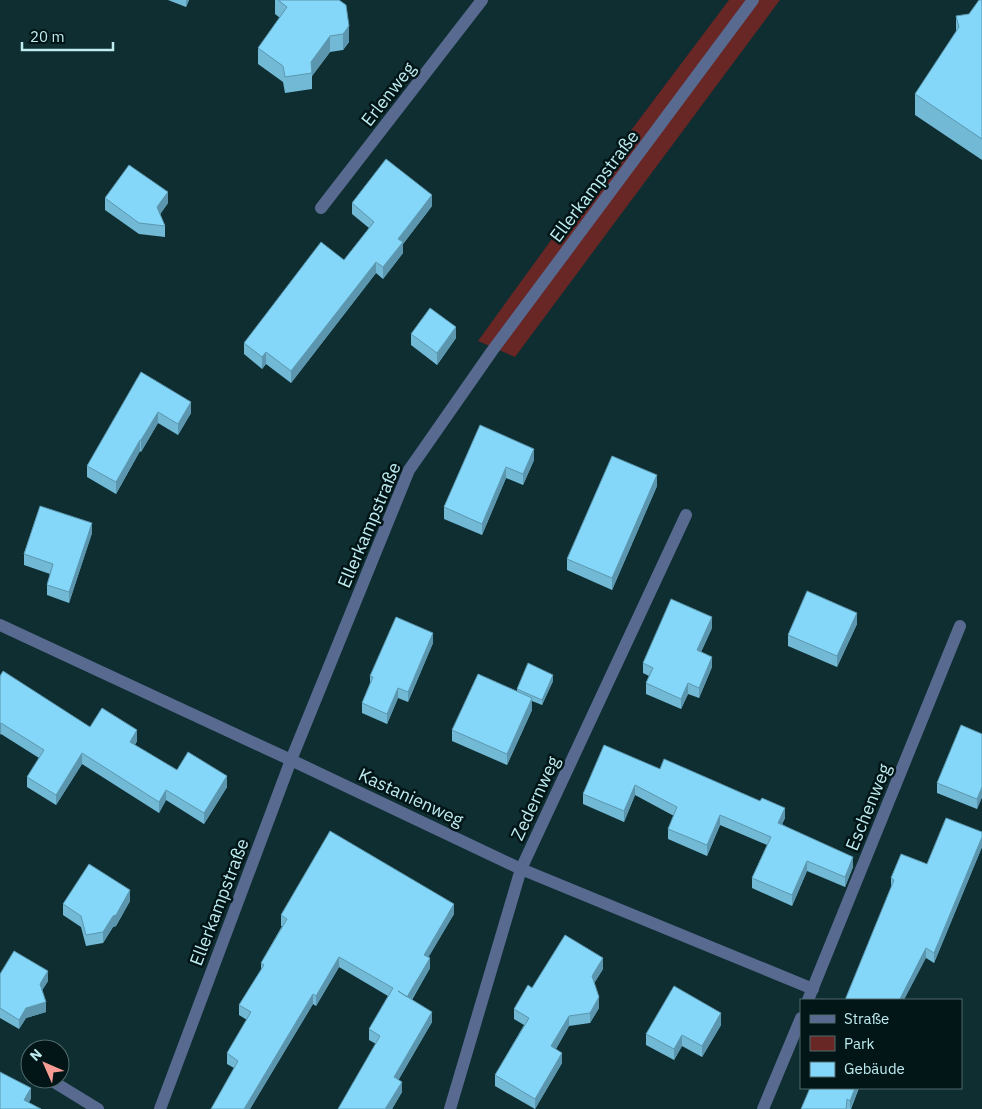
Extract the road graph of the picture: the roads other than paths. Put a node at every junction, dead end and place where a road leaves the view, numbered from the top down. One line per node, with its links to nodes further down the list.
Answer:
1 (482, 0): 3 (street, Erlenweg)
2 (754, 0): 7 (street, Ellerkampstraße)
3 (321, 208)
4 (686, 515): 8 (street, Zedernweg)
5 (0, 625): 7 (street, Kastanienweg)
6 (960, 626): 9 (street, Eschenweg)
7 (291, 760): 8 (street, Kastanienweg); 13 (street, Ellerkampstraße)
8 (521, 869): 9 (street, Kastanienweg); 14 (street, Zedernweg)
9 (810, 995)
10 (800, 1020): 15 (street)
11 (66, 1089): 12 (street)
12 (98, 1109)
13 (160, 1109)
14 (450, 1109)
15 (763, 1109)

